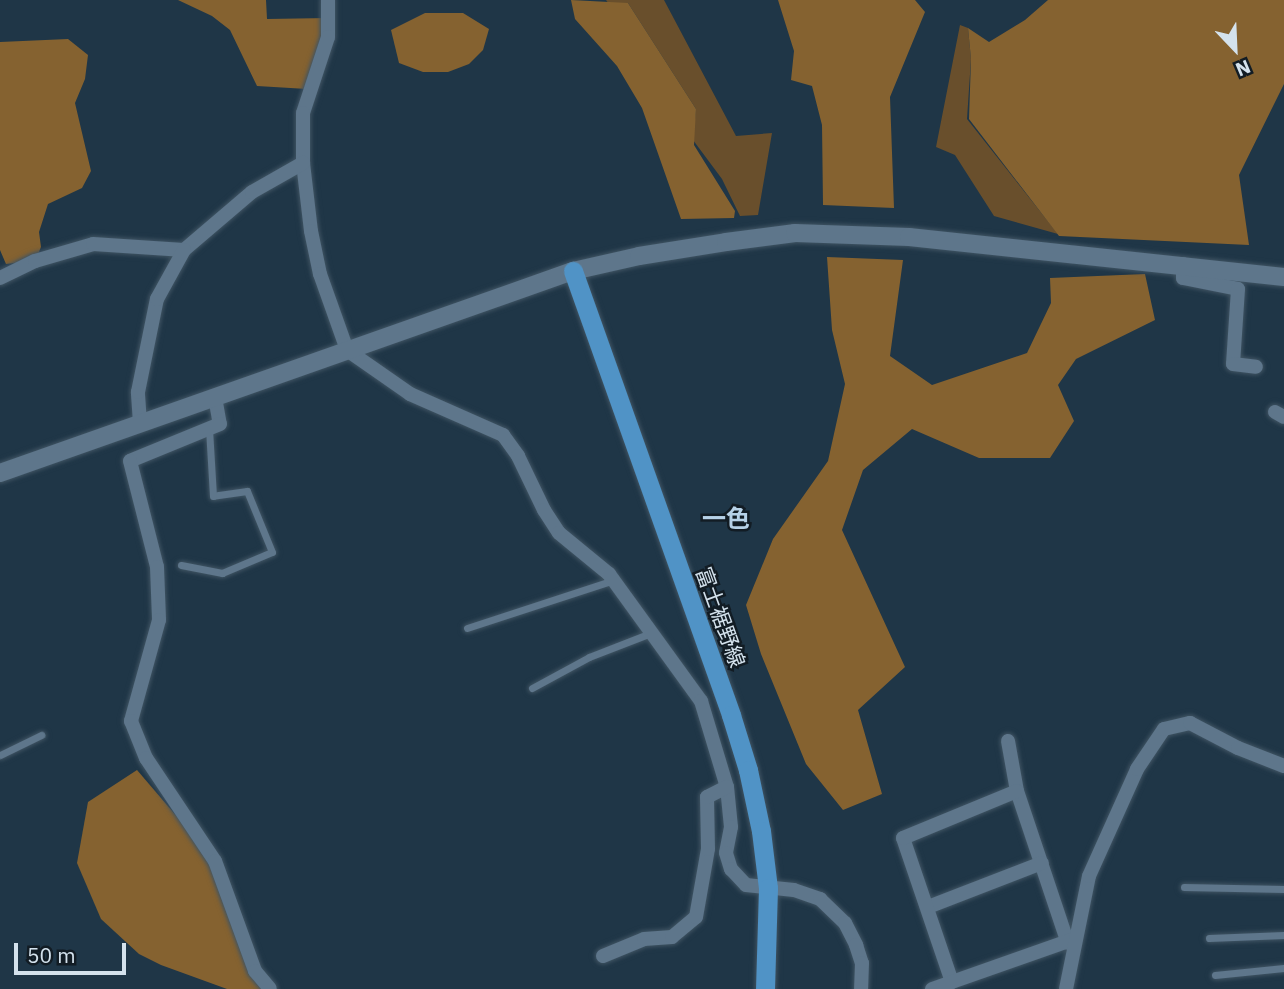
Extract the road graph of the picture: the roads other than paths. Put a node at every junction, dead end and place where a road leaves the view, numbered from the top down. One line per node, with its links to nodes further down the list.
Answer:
1 (328, 0): 2 (street)
2 (303, 163): 3 (street); 8 (street)
3 (184, 250): 7 (street); 11 (street)
4 (1183, 264): 5 (street); 6 (street); 9 (street)
5 (573, 271): 8 (street); 27 (main road, 富士裾野線)
6 (1284, 277)
7 (0, 278)
8 (347, 350): 10 (street); 15 (street)
9 (1256, 368)
10 (215, 397): 11 (street); 12 (street)
11 (139, 423): 13 (street)
12 (209, 428): 14 (lane); 37 (street)
13 (0, 474)
14 (181, 565)
15 (615, 580): 16 (lane); 17 (street)
16 (467, 628)
17 (652, 632): 18 (lane); 23 (street)
18 (532, 688)
19 (41, 735): 21 (lane)
20 (1008, 741): 24 (street)
21 (0, 755)
22 (1284, 766): 32 (street)
23 (727, 787): 27 (street); 33 (street)
24 (1017, 791): 25 (street); 29 (street)
25 (1042, 863): 29 (street); 32 (street)
26 (1184, 887): 28 (lane)
27 (768, 888): 38 (main road, 富士裾野線); 39 (street)
28 (1284, 889)
29 (928, 907): 36 (street)
30 (1284, 935): 31 (lane)
31 (1209, 938)
32 (1071, 941): 36 (street); 41 (street)
33 (603, 956)
34 (1284, 968): 35 (lane)
35 (1215, 975)
36 (952, 982): 40 (street)
37 (270, 989)
38 (765, 989)
39 (860, 989)
40 (932, 989)
41 (1066, 989)

